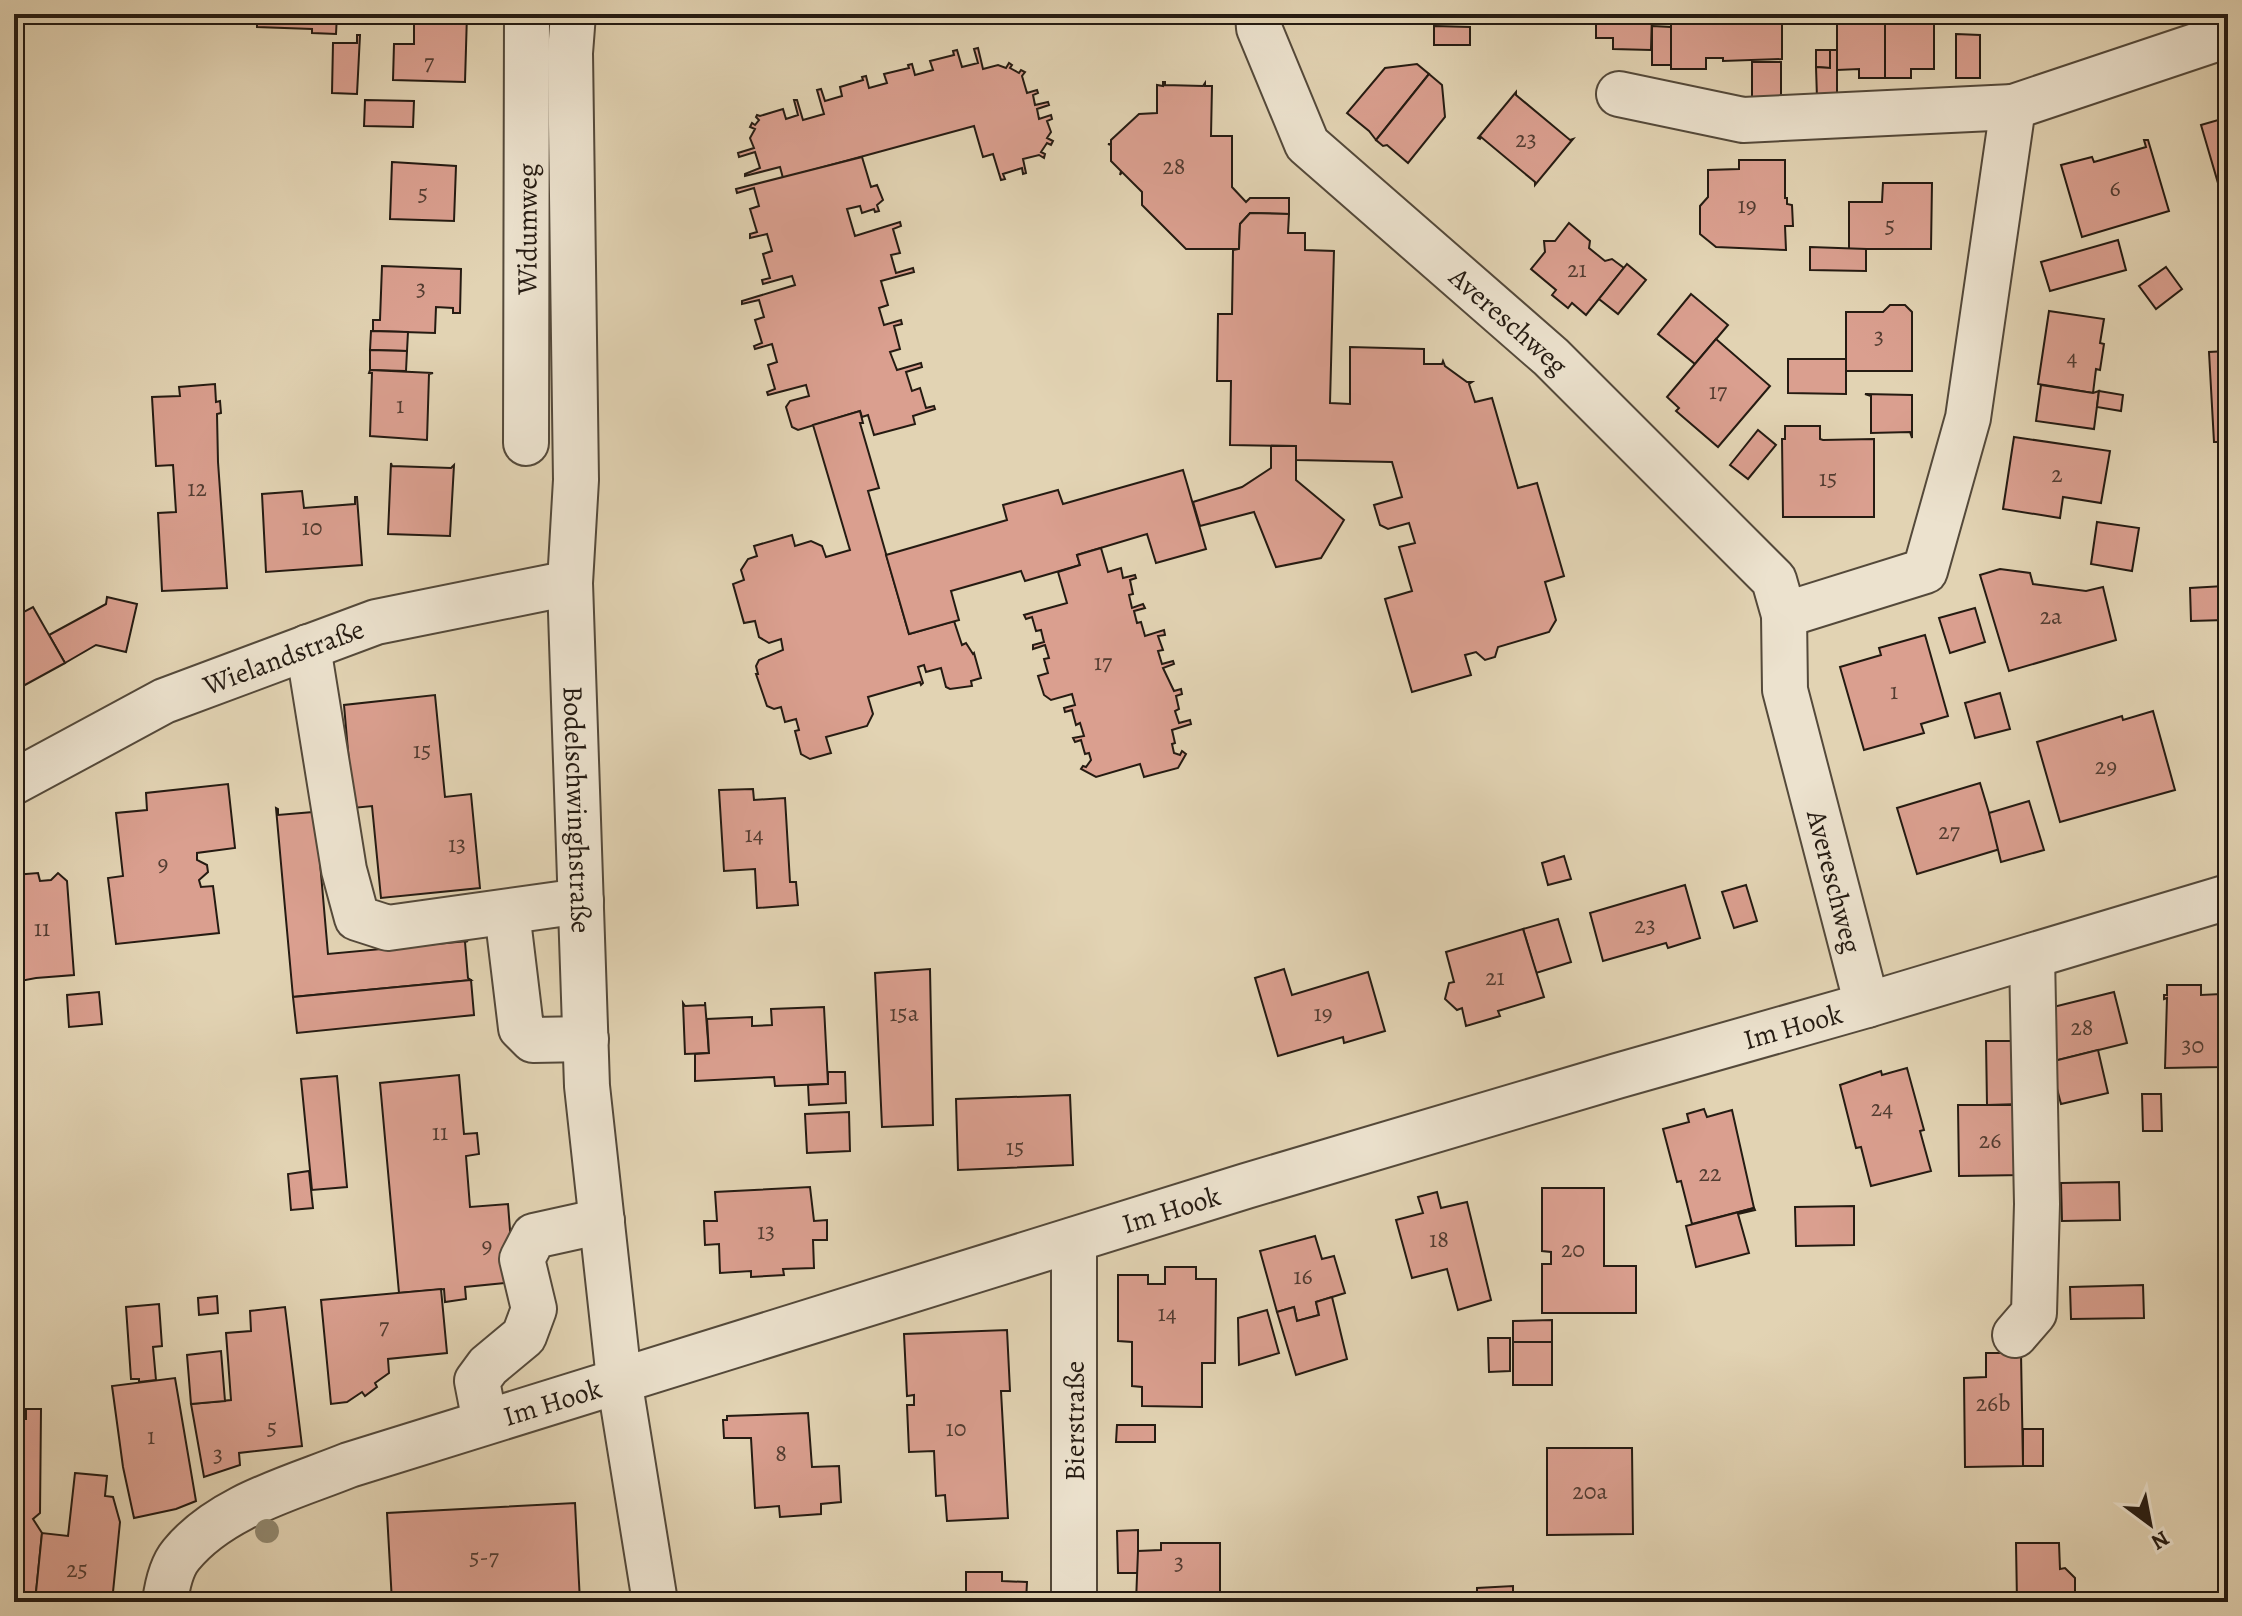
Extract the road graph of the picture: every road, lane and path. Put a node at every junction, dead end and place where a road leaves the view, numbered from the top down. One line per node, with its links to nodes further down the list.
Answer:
1 (527, 14): 7 (street, Widumweg)
2 (573, 14): 8 (street, Bodelschwinghstraße)
3 (1258, 14): 9 (street, Avereschweg)
4 (2228, 35): 6 (street)
5 (1619, 94): 6 (street)
6 (2013, 107): 9 (street)
7 (526, 443)
8 (570, 583): 10 (street, Wielandstraße); 13 (street, Bodelschwinghstraße)
9 (1784, 615): 16 (street, Avereschweg)
10 (308, 647): 11 (street, Wielandstraße); 14 (street)
11 (14, 782)
12 (2228, 897): 15 (street, Im Hook)
13 (581, 901): 14 (street); 17 (street, Bodelschwinghstraße)
14 (507, 912): 17 (street)
15 (2032, 956): 16 (street, Im Hook); 20 (street)
16 (1867, 1005): 19 (street, Im Hook)
17 (586, 1039): 18 (street, Bodelschwinghstraße)
18 (602, 1221): 21 (street, Bodelschwinghstraße); 22 (street)
19 (1074, 1240): 21 (street, Im Hook); 25 (street, Bierstraße)
20 (2015, 1335)
21 (619, 1379): 22 (street, Im Hook); 24 (street, Bodelschwinghstraße)
22 (485, 1422): 23 (street, Im Hook)
23 (165, 1602)
24 (655, 1602)
25 (1074, 1602)

